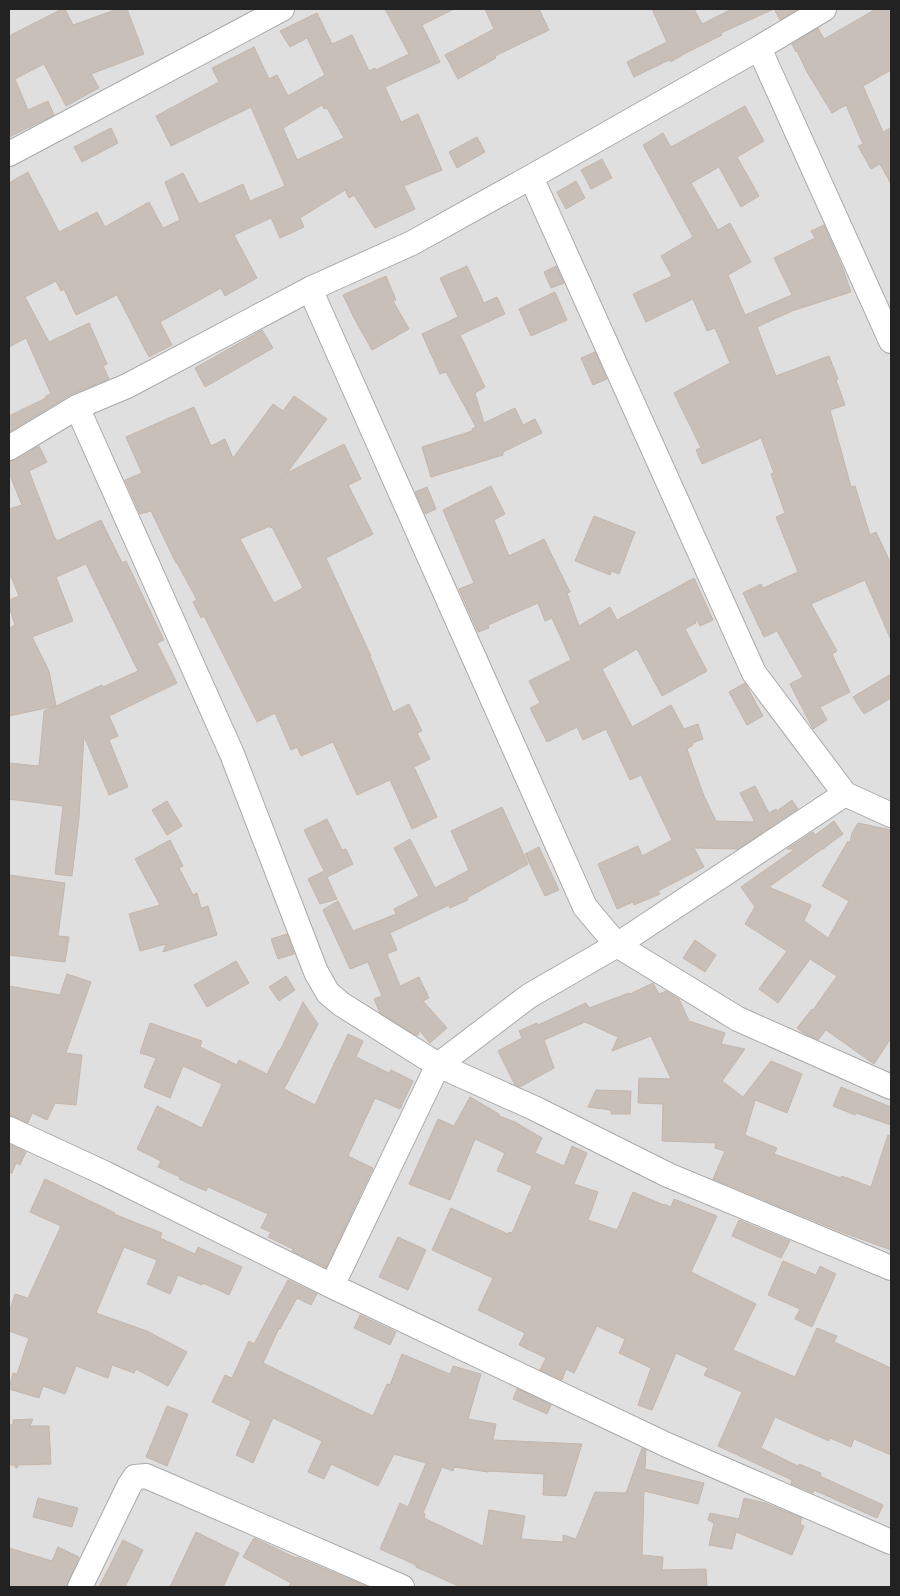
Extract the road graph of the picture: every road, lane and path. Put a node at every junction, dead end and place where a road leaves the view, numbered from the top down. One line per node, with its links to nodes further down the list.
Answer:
1 (282, 9): 4 (street)
2 (824, 9): 3 (street)
3 (759, 48): 5 (street); 7 (street)
4 (9, 154)
5 (531, 177): 6 (street); 10 (street)
6 (310, 289): 8 (street); 12 (street)
7 (891, 341)
8 (77, 408): 9 (street); 13 (street)
9 (9, 448)
10 (845, 794): 11 (street); 12 (street)
11 (891, 815)
12 (617, 945): 13 (street); 14 (street)
13 (438, 1065): 16 (street); 17 (street)
14 (891, 1087)
15 (9, 1129): 17 (street)
16 (891, 1268)
17 (332, 1286): 18 (street)
18 (891, 1542)
19 (80, 1587): 20 (street)
20 (402, 1587)

